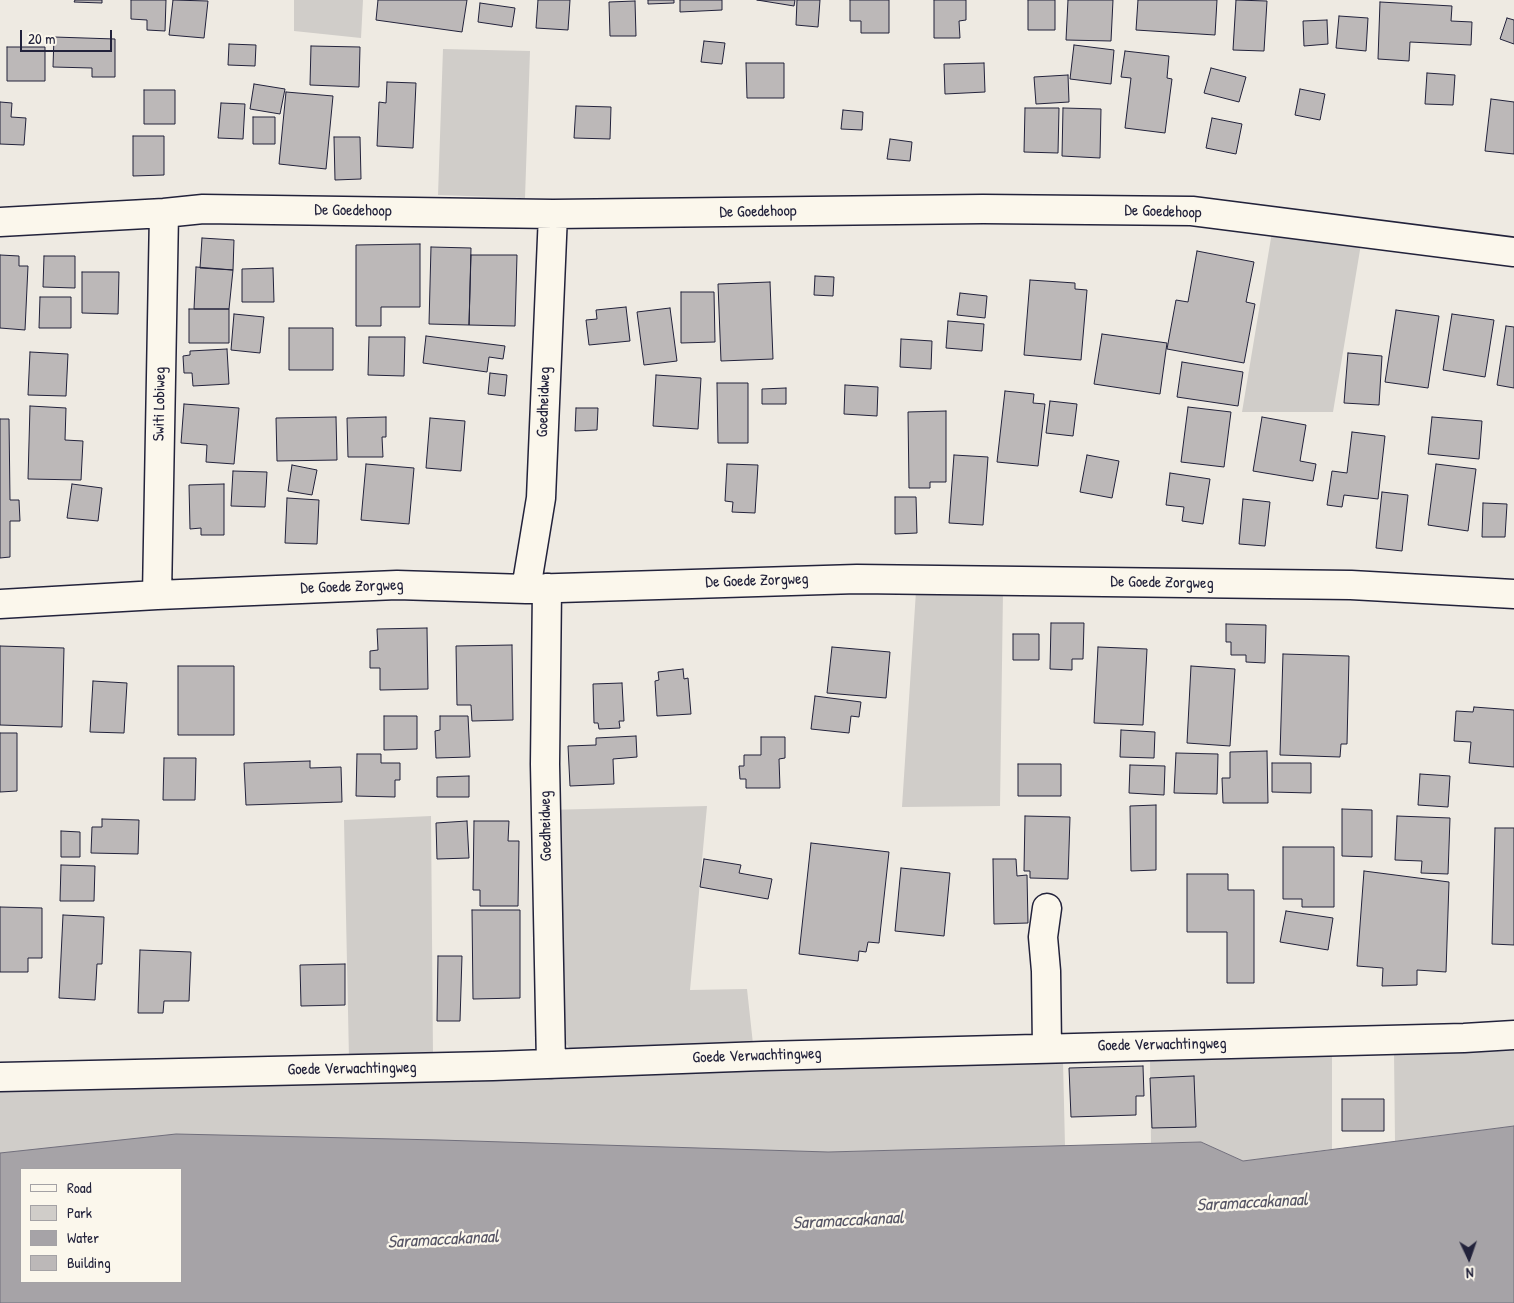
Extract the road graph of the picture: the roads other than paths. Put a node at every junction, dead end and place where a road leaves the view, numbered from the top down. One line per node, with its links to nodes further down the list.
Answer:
1 (164, 213): 2 (street, De Goedehoop); 3 (street, De Goedehoop); 7 (street, Switi Lobiweg)
2 (553, 214): 4 (street, De Goedehoop); 5 (street, Goedheidweg)
3 (0, 222)
4 (1514, 252)
5 (537, 588): 6 (street, De Goede Zorgweg); 7 (street, De Goede Zorgweg); 12 (street, Goedheidweg)
6 (1514, 594)
7 (157, 595): 8 (street, De Goede Zorgweg)
8 (0, 604)
9 (1047, 908): 11 (street)
10 (1514, 1035): 11 (street, Goede Verwachtingweg)
11 (1047, 1048): 12 (street, Goede Verwachtingweg)
12 (551, 1064): 13 (street, Goede Verwachtingweg)
13 (0, 1077)

